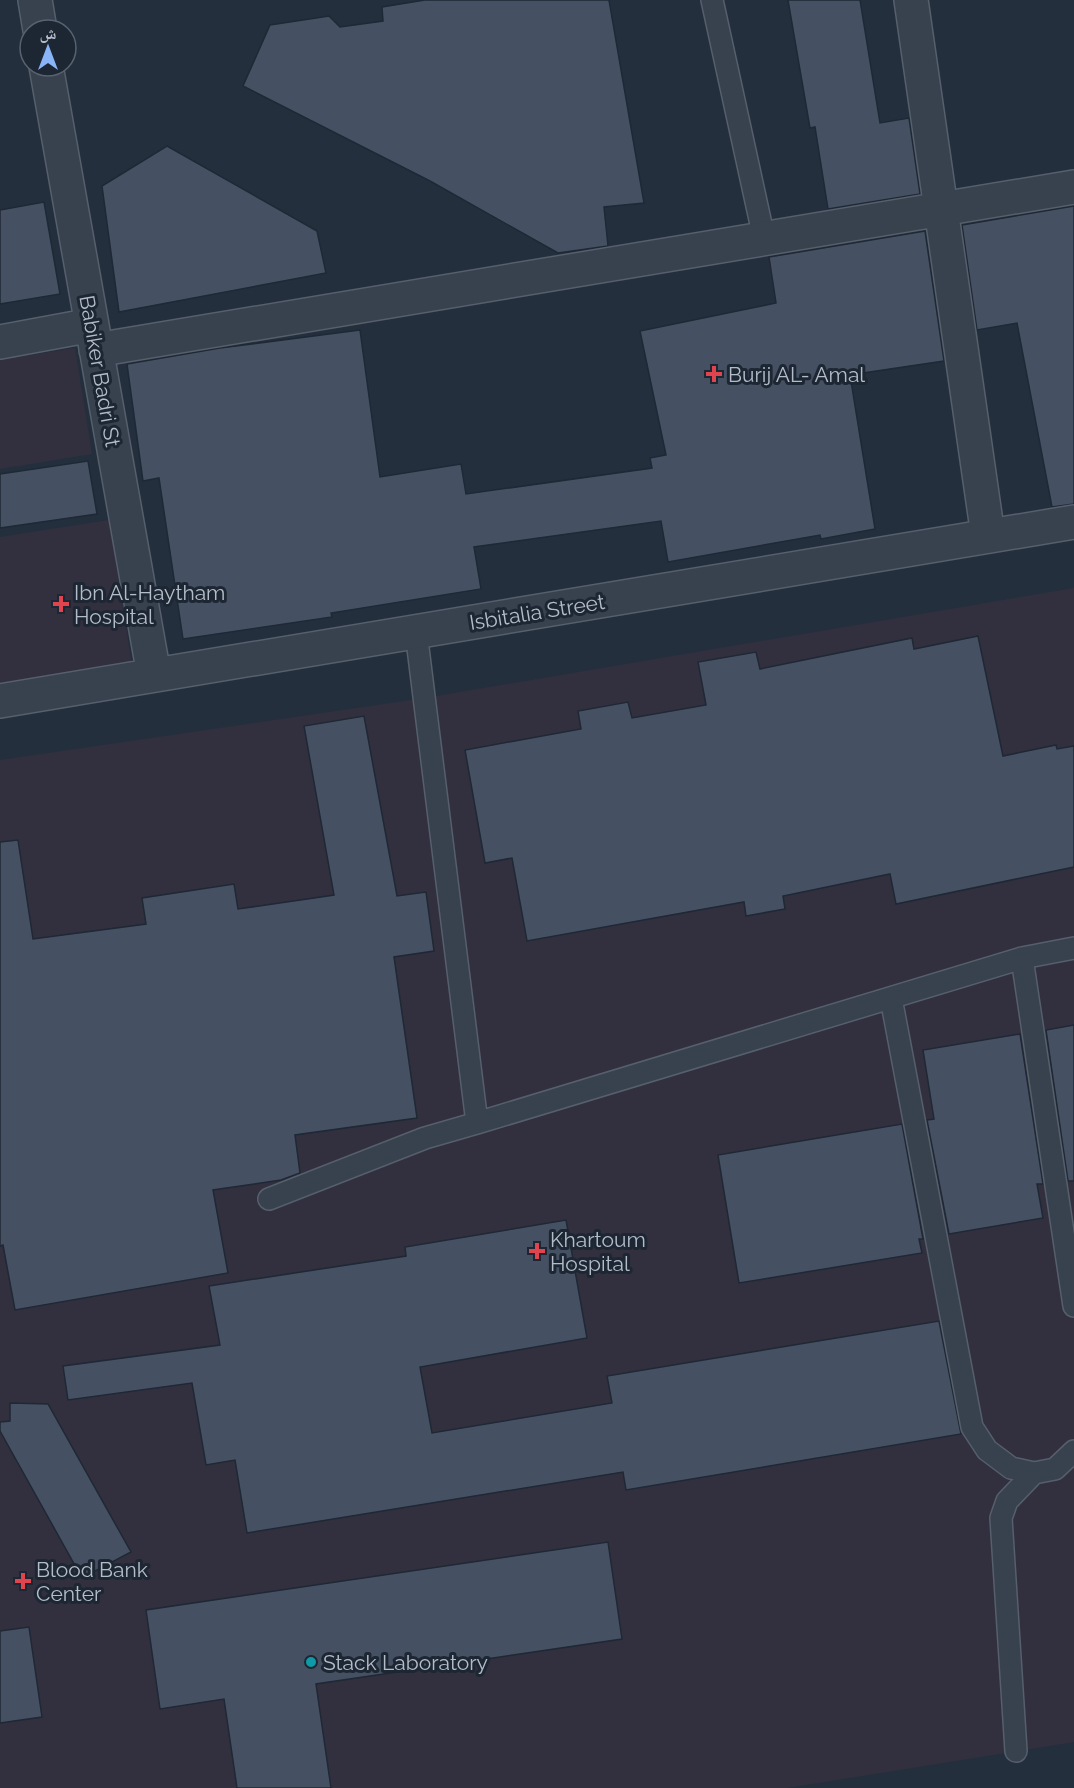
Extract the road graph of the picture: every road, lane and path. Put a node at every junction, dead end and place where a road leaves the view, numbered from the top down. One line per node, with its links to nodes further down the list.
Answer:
1 (35, 0): 4 (street)
2 (712, 0): 8 (lane)
3 (911, 0): 7 (street)
4 (38, 18)
5 (48, 78): 9 (street, Babiker Badri St)
6 (1074, 187): 7 (street)
7 (940, 209): 8 (street); 12 (street)
8 (764, 238): 9 (street)
9 (94, 338): 10 (street); 14 (street, Babiker Badri St)
10 (0, 342)
11 (1074, 522): 12 (street, Isbitalia Street)
12 (988, 536): 13 (street, Isbitalia Street)
13 (416, 632): 14 (street, Isbitalia Street); 19 (lane)
14 (154, 675): 15 (street, Isbitalia Street)
15 (0, 701)
16 (1074, 948): 17 (lane)
17 (1022, 958): 18 (lane); 21 (lane)
18 (891, 998): 19 (lane); 23 (lane)
19 (477, 1123): 20 (lane)
20 (269, 1199)
21 (1074, 1306)
22 (1074, 1451): 23 (lane)
23 (1034, 1473): 24 (lane)
24 (1016, 1751)

